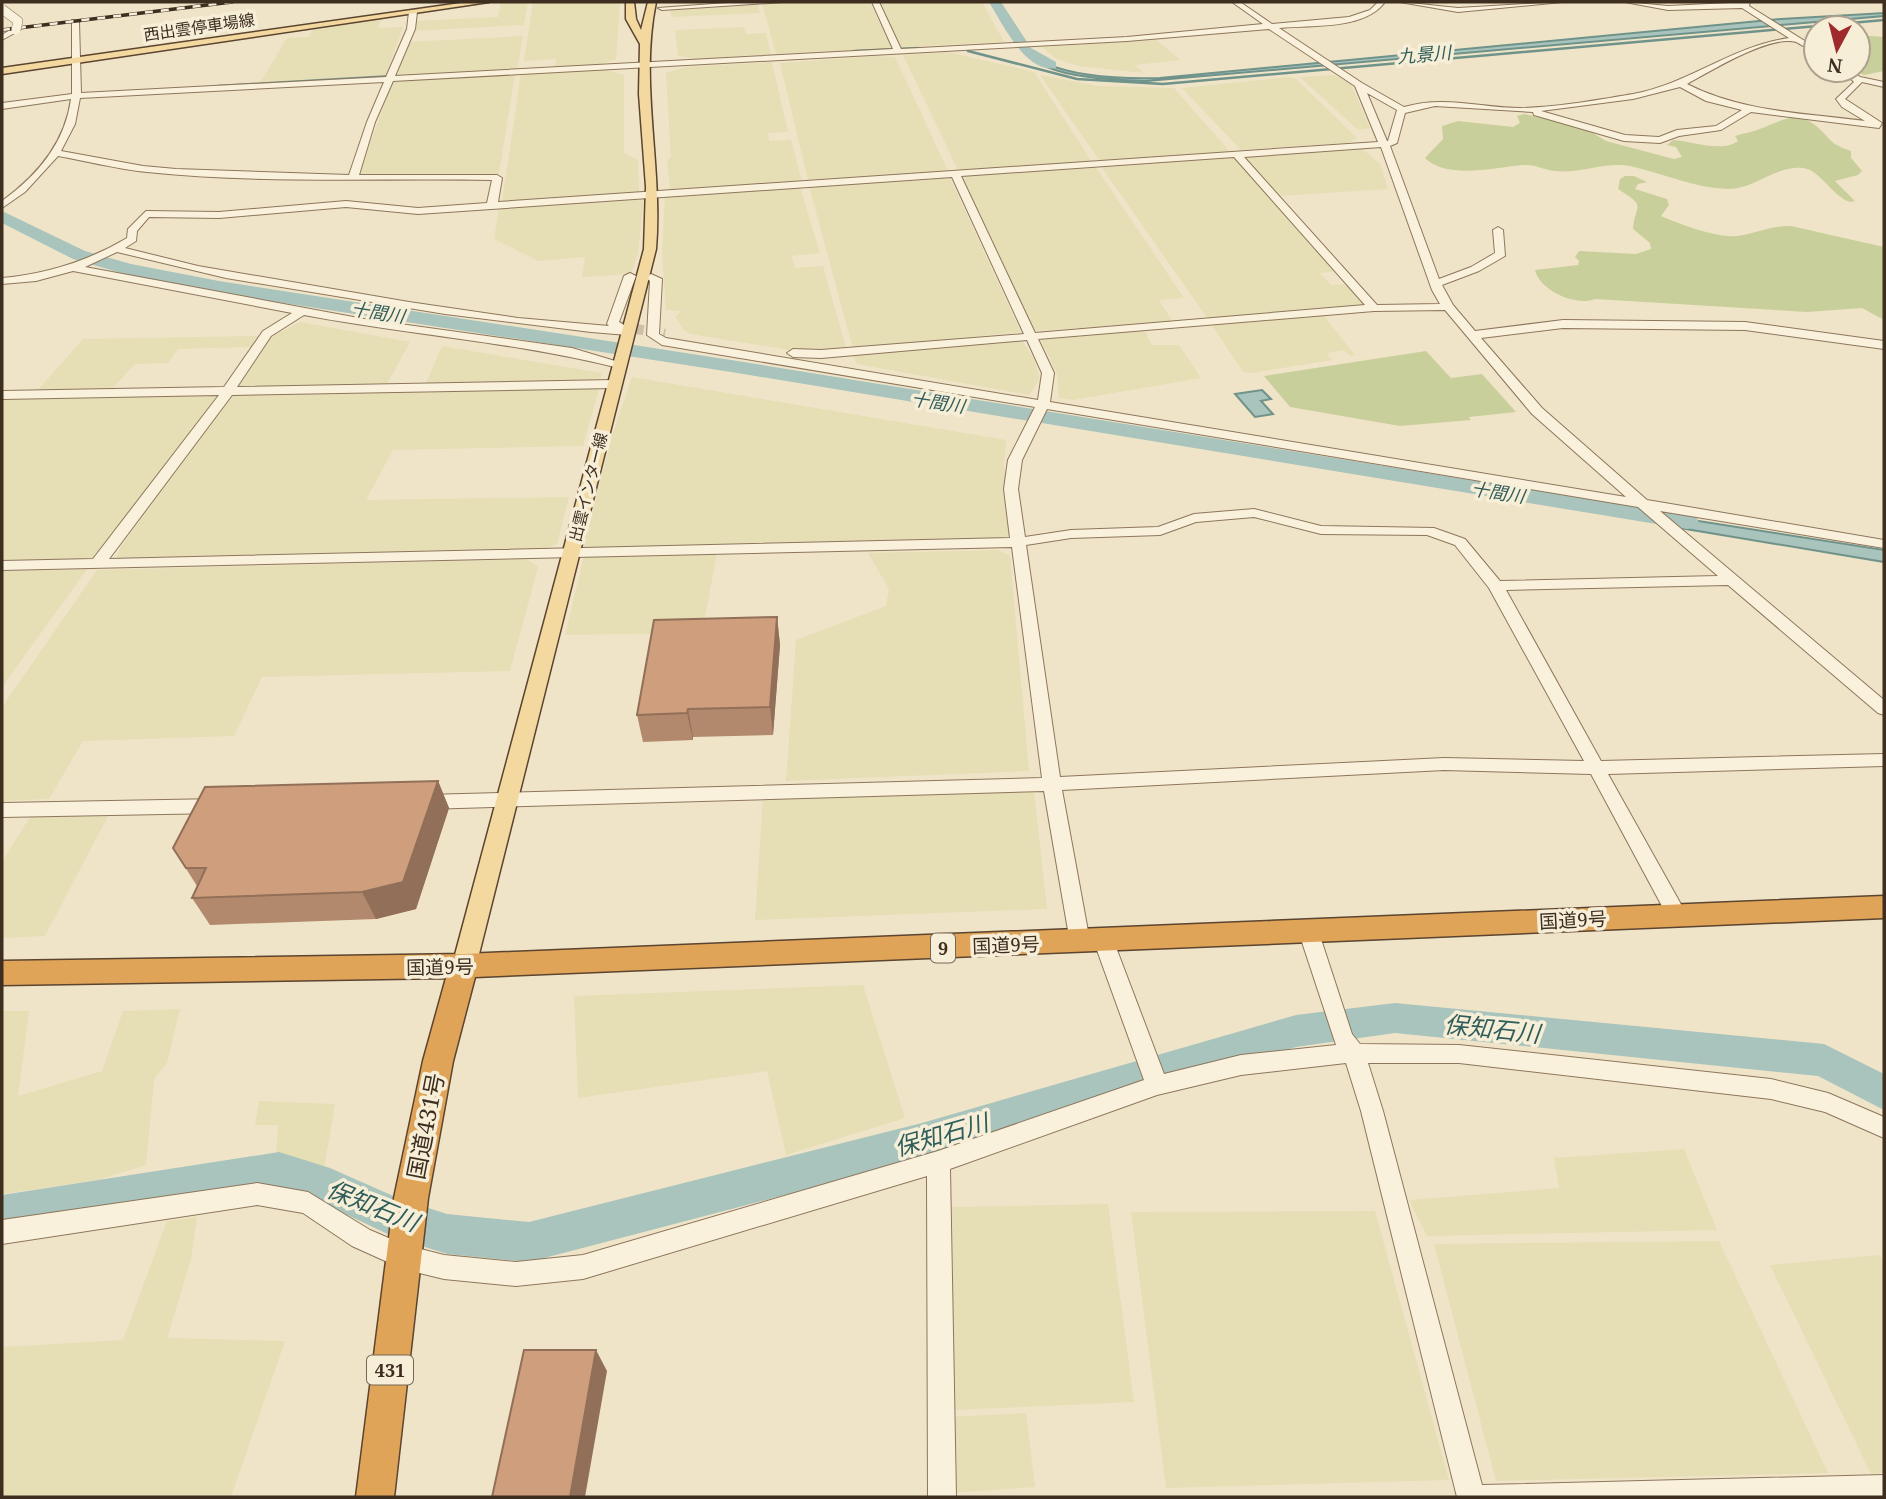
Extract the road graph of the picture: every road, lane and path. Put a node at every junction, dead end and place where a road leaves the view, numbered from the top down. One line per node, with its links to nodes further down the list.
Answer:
1 (485, 2): 14 (main road, 西出雲停車場線)
2 (630, 2): 22 (main road)
3 (779, 2): 11 (street)
4 (874, 2): 23 (street)
5 (1235, 2): 17 (street)
6 (1382, 2): 17 (street)
7 (1404, 2): 12 (street)
8 (1558, 2): 12 (street)
9 (1628, 2): 10 (street)
10 (1746, 3): 20 (street)
11 (660, 4): 15 (main road); 22 (main road, 出雲インター線)
12 (1477, 5)
13 (2, 9): 18 (street, bridge)
14 (413, 12): 24 (main road, 西出雲停車場線); 27 (street)
15 (662, 20)
16 (75, 22): 24 (street)
17 (1274, 27): 23 (street); 29 (street)
18 (2, 38)
19 (660, 38): 22 (main road)
20 (1796, 39): 21 (street); 30 (street)
21 (1802, 43)
22 (645, 47): 25 (main road, 出雲インター線)
23 (898, 52): 25 (street)
24 (78, 60): 26 (main road, 西出雲停車場線); 31 (street)
25 (645, 66): 27 (street); 42 (main road, 出雲インター線)
26 (2, 71)
27 (390, 80): 31 (street); 41 (street)
28 (1855, 84): 36 (street)
29 (1359, 85): 34 (street); 37 (street)
30 (1680, 85): 33 (street); 35 (street)
31 (74, 96): 32 (street); 38 (street)
32 (2, 106)
33 (1749, 109): 35 (street); 36 (street)
34 (1403, 110): 35 (street); 37 (street)
35 (1531, 111)
36 (1882, 127)
37 (1384, 144): 39 (street); 51 (street)
38 (53, 152): 41 (street); 43 (street)
39 (1236, 154): 40 (street); 53 (street)
40 (955, 173): 42 (street); 60 (street)
41 (353, 178): 44 (street)
42 (654, 195): 44 (street); 57 (main road, 出雲インター線)
43 (5, 203)
44 (492, 206): 46 (street)
45 (1498, 230): 51 (street)
46 (115, 250): 47 (street); 52 (street)
47 (75, 267): 50 (street); 56 (street)
48 (630, 276): 57 (street)
49 (651, 277): 55 (street)
50 (2, 281)
51 (1438, 283): 54 (street)
52 (329, 293): 56 (street); 57 (street)
53 (1374, 307): 54 (street); 60 (street)
54 (1448, 307): 59 (street)
55 (654, 309): 61 (street); 67 (street)
56 (303, 311): 63 (street); 65 (street)
57 (624, 331): 63 (main road, 出雲インター線)
58 (665, 334): 61 (street)
59 (1473, 335): 62 (street); 68 (street)
60 (1031, 336): 61 (street); 67 (street)
61 (685, 337)
62 (1884, 345)
63 (620, 362): 64 (main road, 出雲インター線)
64 (613, 384): 65 (street); 71 (main road, 出雲インター線)
65 (228, 391): 66 (street); 72 (street)
66 (2, 395)
67 (1043, 405): 68 (street); 69 (street)
68 (1649, 508): 70 (street); 74 (street)
69 (1020, 542): 71 (street); 75 (street); 79 (street)
70 (1884, 544)
71 (572, 552): 72 (street); 80 (main road, 出雲インター線)
72 (98, 562): 73 (street)
73 (2, 566)
74 (1733, 580): 75 (street); 76 (street)
75 (1496, 586): 78 (street)
76 (1884, 709)
77 (1884, 760): 78 (street)
78 (1594, 768): 79 (street); 85 (street)
79 (1052, 784): 80 (street); 87 (street)
80 (509, 800): 81 (street); 88 (main road, 出雲インター線)
81 (413, 802)
82 (235, 806): 83 (street)
83 (2, 810)
84 (1884, 907): 85 (highway, 国道9号 / 9)
85 (1677, 915): 86 (highway, 国道9号 / 9)
86 (1309, 933): 87 (highway, 国道9号 / 9); 90 (street)
87 (1092, 942): 88 (highway, 国道9号 / 9); 91 (street)
88 (464, 967): 89 (highway, 国道9号 / 9); 95 (highway, 国道431号 / 431)
89 (2, 973)
90 (1354, 1053): 91 (street); 92 (street); 99 (street)
91 (1157, 1085): 93 (street)
92 (1884, 1128)
93 (938, 1162): 95 (street); 98 (street)
94 (2, 1232): 95 (street)
95 (405, 1250): 97 (highway, 国道431号 / 431)
96 (1884, 1489): 100 (street)
97 (375, 1497)
98 (942, 1497)
99 (1471, 1497)
100 (1486, 1497)

